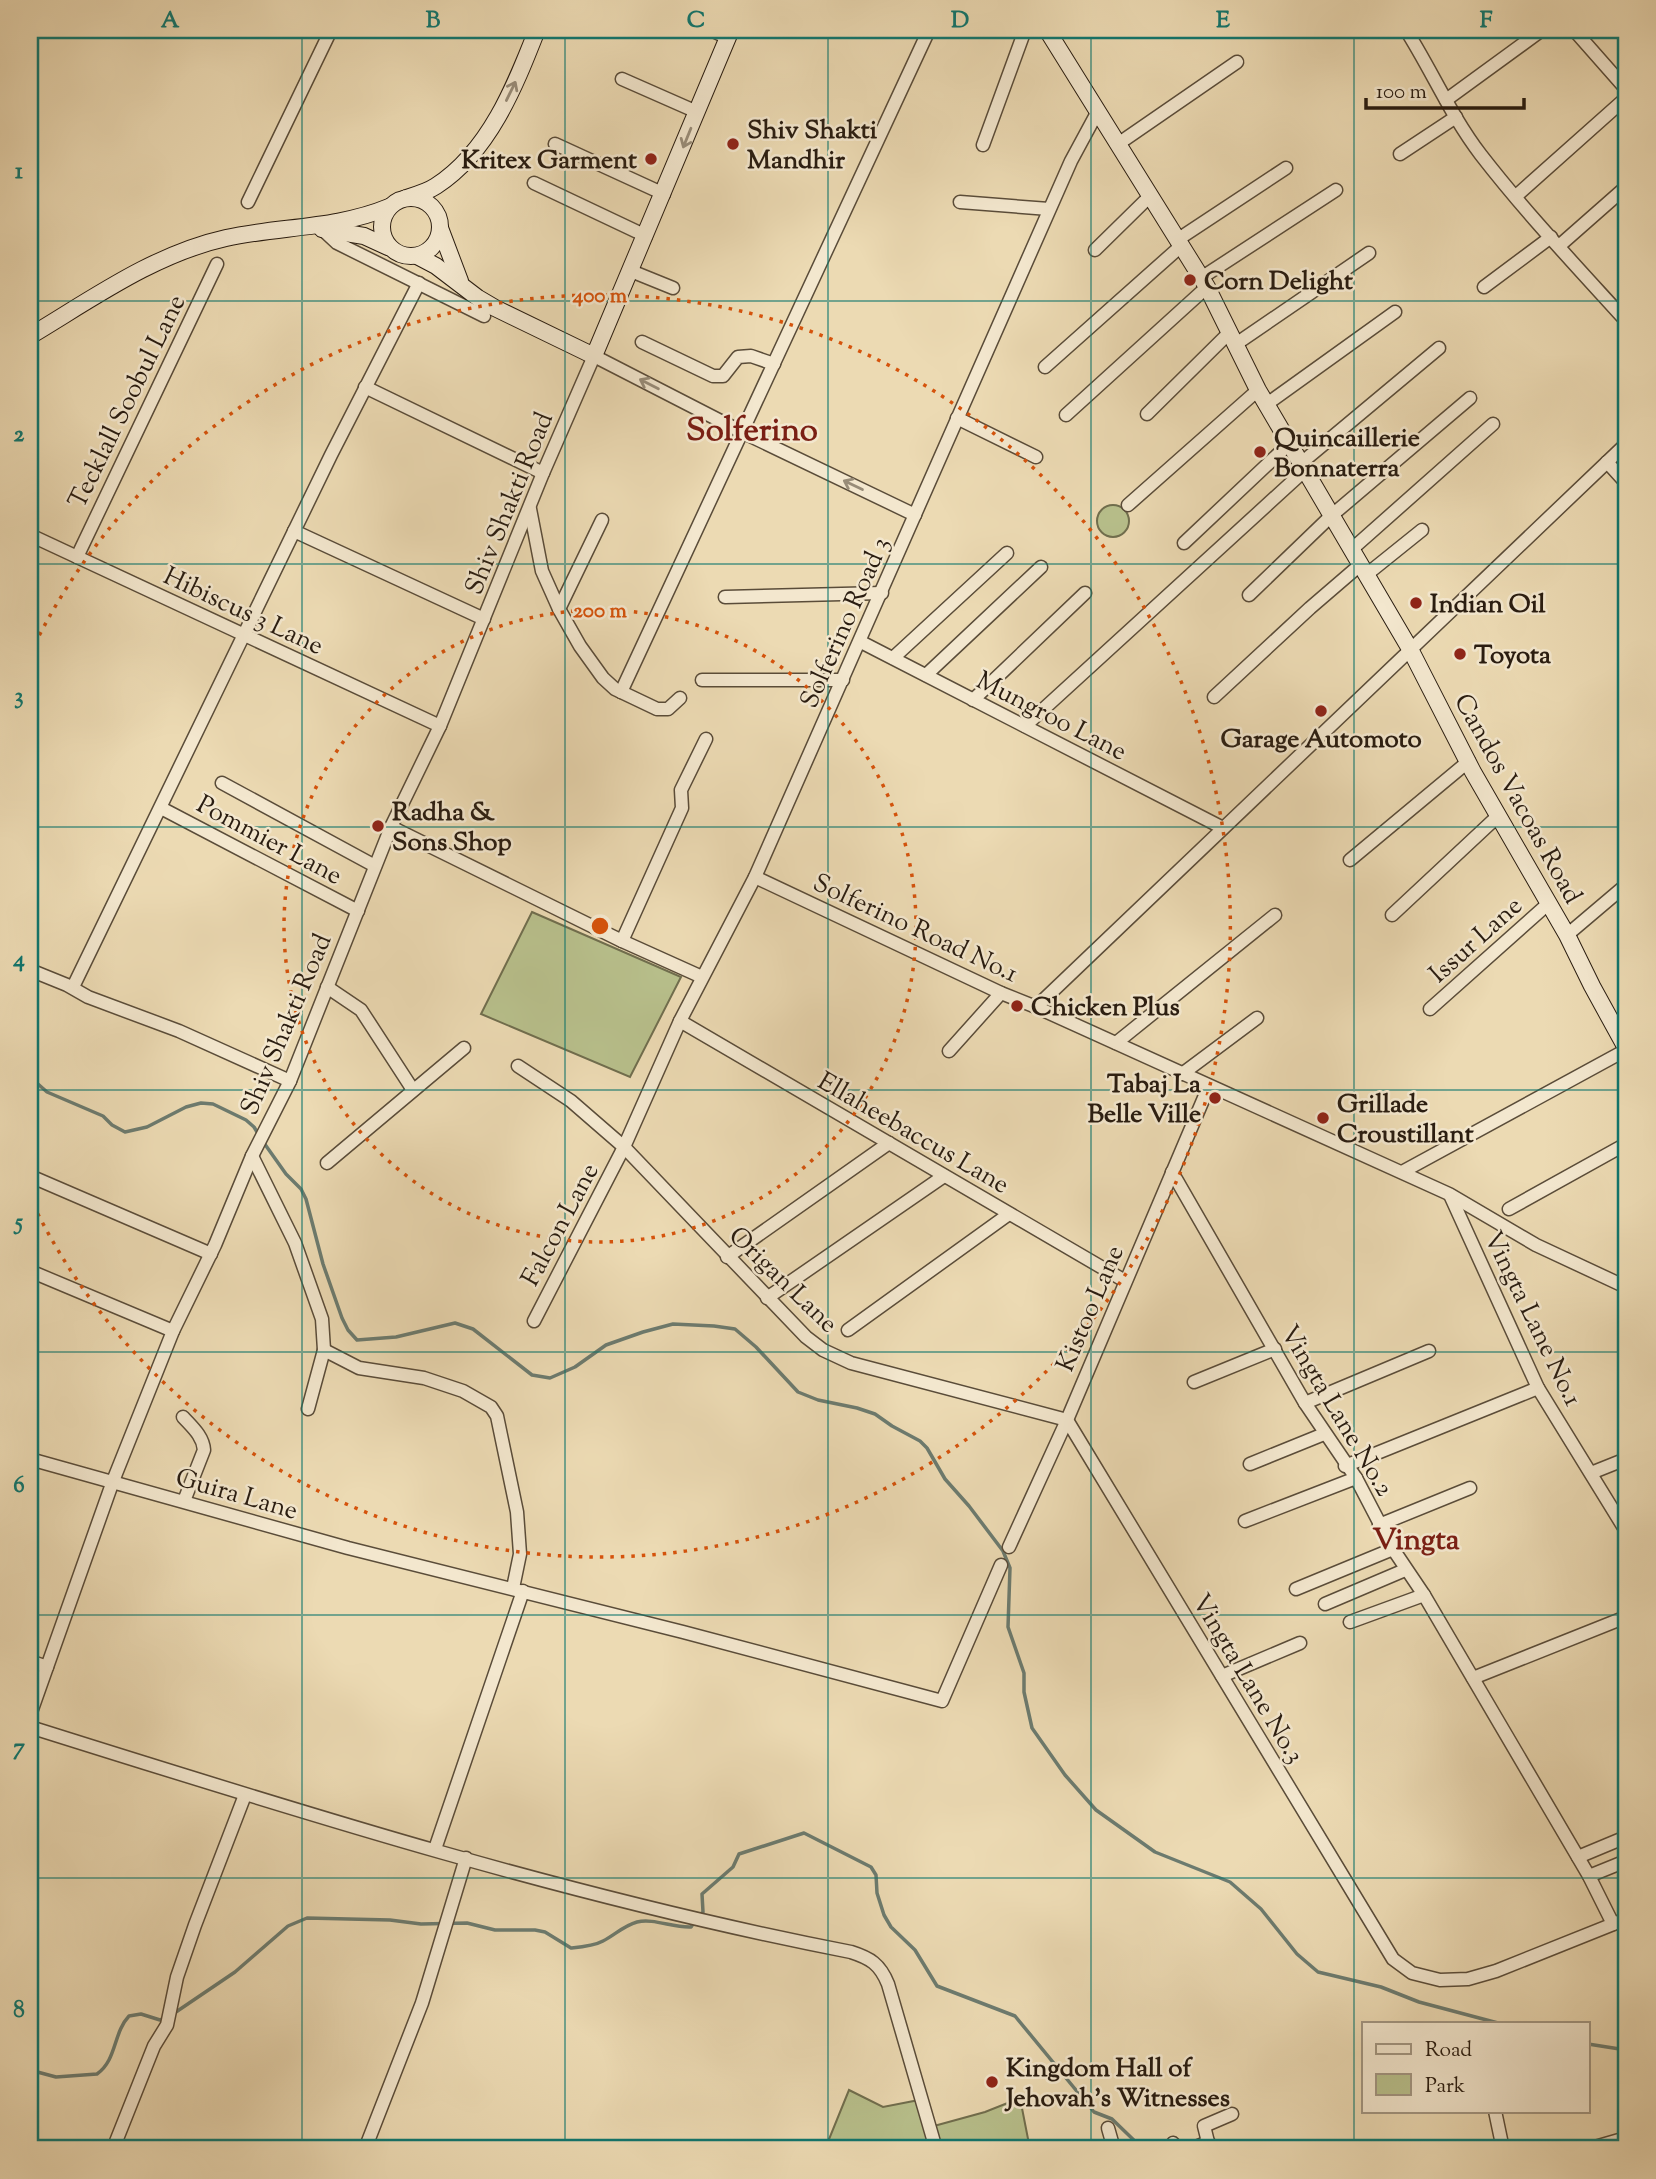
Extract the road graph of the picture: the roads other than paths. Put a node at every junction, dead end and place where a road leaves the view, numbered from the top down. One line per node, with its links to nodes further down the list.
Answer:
1 (331, 30): 31 (street)
2 (537, 30): 30 (main road, one-way to 2)
3 (711, 30): 10 (street)
4 (929, 30): 59 (street)
5 (1025, 30): 21 (street)
6 (1047, 30): 16 (main road, Candos Vacoas Road)
7 (1406, 30): 15 (street)
8 (1542, 30): 15 (street)
9 (1574, 30): 13 (street)
10 (730, 34): 17 (main road)
11 (1237, 62): 20 (street)
12 (622, 79): 17 (street)
13 (1626, 89)
14 (1626, 98): 29 (street)
15 (1446, 100): 18 (street)
16 (1098, 111): 20 (main road, Candos Vacoas Road); 34 (street, Solferino Road 3)
17 (697, 112): 27 (main road, one-way to 27)
18 (1456, 117): 22 (street); 29 (street)
19 (555, 144): 27 (street)
20 (1118, 144): 28 (main road, Candos Vacoas Road)
21 (983, 145)
22 (1400, 154)
23 (1286, 168): 39 (street)
24 (534, 183): 37 (street)
25 (1626, 187): 38 (street)
26 (1336, 190): 46 (street)
27 (664, 194): 37 (main road)
28 (1150, 196): 39 (main road, Candos Vacoas Road); 41 (street)
29 (1516, 196): 38 (street)
30 (406, 198): 33 (main road); 36 (main road)
31 (248, 202)
32 (960, 202): 34 (street)
33 (389, 207): 35 (main road); 40 (main road)
34 (1049, 209): 66 (street, Solferino Road 3)
35 (316, 228): 40 (main road); 47 (street); 54 (main road)
36 (440, 228): 43 (main road); 48 (main road)
37 (646, 236): 45 (main road)
38 (1555, 242): 49 (street); 53 (street)
39 (1179, 243): 46 (main road, Candos Vacoas Road); 60 (street)
40 (388, 247): 43 (main road)
41 (1095, 250)
42 (1369, 253): 55 (street)
43 (417, 256): 48 (main road)
44 (217, 264): 87 (street, Tecklall Soobul Lane)
45 (631, 271): 50 (street); 58 (main road)
46 (1204, 282): 55 (main road, Candos Vacoas Road); 65 (street)
47 (419, 283): 52 (street); 61 (street)
48 (461, 283): 58 (main road)
49 (1484, 287)
50 (673, 288)
51 (1395, 312): 62 (street)
52 (484, 316)
53 (1626, 321)
54 (30, 336)
55 (1233, 338): 62 (main road, Candos Vacoas Road); 64 (street)
56 (642, 342): 59 (street)
57 (1439, 348): 73 (street)
58 (594, 356): 68 (street, one-way to 58); 74 (street, Shiv Shakti Road)
59 (774, 364): 68 (street)
60 (1045, 367)
61 (365, 387): 74 (street); 82 (street)
62 (1263, 397): 69 (main road, Candos Vacoas Road); 76 (street)
63 (1470, 398): 79 (street)
64 (1147, 414)
65 (1066, 415)
66 (957, 418): 71 (street); 78 (street, Solferino Road 3)
67 (1493, 424): 85 (street)
68 (743, 432): 78 (street, one-way to 68); 103 (street)
69 (1289, 444): 73 (main road, Candos Vacoas Road); 84 (street)
70 (1626, 444): 72 (street)
71 (1037, 457)
72 (1607, 462): 75 (street); 98 (street)
73 (1302, 468): 79 (main road, Candos Vacoas Road); 108 (street)
74 (543, 472): 77 (street, Shiv Shakti Road)
75 (1626, 483)
76 (1128, 505)
77 (530, 509): 94 (street); 95 (street, Shiv Shakti Road)
78 (915, 515): 90 (street, Solferino Road 3)
79 (1331, 516): 85 (main road, Candos Vacoas Road); 92 (street)
80 (602, 520): 94 (street)
81 (1422, 530): 89 (street)
82 (294, 531): 95 (street); 96 (street)
83 (30, 535): 87 (street, Hibiscus 3 Lane)
84 (1184, 543)
85 (1351, 550): 89 (main road, Candos Vacoas Road)
86 (1007, 553): 99 (street)
87 (76, 557): 96 (street, Hibiscus 3 Lane)
88 (1041, 567): 100 (street)
89 (1363, 570): 98 (main road, Candos Vacoas Road); 104 (street)
90 (882, 593): 93 (street); 97 (street, Solferino Road 3)
91 (1085, 593): 106 (street)
92 (1250, 595)
93 (724, 597)
94 (559, 609): 103 (street)
95 (484, 619): 107 (street, Shiv Shakti Road)
96 (244, 635): 107 (street, Hibiscus 3 Lane); 112 (street)
97 (861, 642): 99 (street, Mungroo Lane); 102 (street, Solferino Road 3)
98 (1410, 649): 110 (main road, Candos Vacoas Road); 115 (street)
99 (893, 658): 100 (street, Mungroo Lane)
100 (926, 675): 106 (street, Mungroo Lane)
101 (702, 680): 102 (street)
102 (843, 680): 118 (street, Solferino Road 3)
103 (621, 692): 105 (street)
104 (1214, 696)
105 (680, 698)
106 (973, 699): 108 (street, Mungroo Lane)
107 (440, 726): 114 (street, Shiv Shakti Road)
108 (1025, 726): 115 (street, Mungroo Lane)
109 (706, 739): 125 (street)
110 (1469, 761): 113 (main road, Candos Vacoas Road); 116 (street)
111 (222, 783): 117 (street)
112 (161, 808): 121 (street, Pommier Lane); 129 (street)
113 (1498, 816): 120 (main road, Candos Vacoas Road); 123 (street)
114 (391, 827): 117 (street, Shiv Shakti Road); 125 (street)
115 (1223, 828): 131 (street)
116 (1350, 860)
117 (375, 866): 121 (street, Shiv Shakti Road)
118 (755, 877): 127 (street, Solferino Road 3); 130 (street, Solferino Road No.1)
119 (1626, 884): 124 (street)
120 (1549, 903): 124 (main road, Candos Vacoas Road); 132 (street, Issur Lane)
121 (358, 911): 128 (street, Shiv Shakti Road)
122 (1275, 915): 135 (street)
123 (1392, 915)
124 (1567, 935): 137 (main road, Candos Vacoas Road)
125 (622, 941): 127 (street)
126 (30, 970): 129 (street)
127 (702, 977): 134 (street, Solferino Road 3)
128 (327, 987): 141 (street, Shiv Shakti Road); 143 (street)
129 (73, 988): 141 (street)
130 (1002, 993): 131 (street, Solferino Road No.1); 138 (street)
131 (1036, 1007): 135 (street, Solferino Road No.1)
132 (1430, 1009)
133 (1257, 1018): 140 (street)
134 (680, 1021): 144 (street, Ellaheebaccus Lane); 146 (street, Solferino Road 3)
135 (1116, 1043): 140 (street, Solferino Road No.1)
136 (464, 1048): 143 (street)
137 (1626, 1049): 150 (street)
138 (948, 1051)
139 (518, 1066): 146 (street, Origan Lane)
140 (1182, 1074): 142 (street, Solferino Road No.1)
141 (290, 1081): 147 (street, Shiv Shakti Road)
142 (1209, 1086): 149 (street, Kistoo Lane); 150 (street, Solferino Road No.1)
143 (413, 1090): 148 (street)
144 (889, 1143): 152 (street, Ellaheebaccus Lane); 157 (street)
145 (1626, 1144): 154 (street)
146 (624, 1147): 157 (street, Origan Lane); 162 (street, Falcon Lane)
147 (255, 1150): 156 (street, Shiv Shakti Road); 166 (street)
148 (327, 1163)
149 (1172, 1172): 159 (street, Kistoo Lane); 165 (street, Vingta Lane No.2)
150 (1402, 1172): 153 (street, Solferino Road No.1)
151 (30, 1176): 156 (street)
152 (944, 1176): 155 (street, Ellaheebaccus Lane); 161 (street)
153 (1449, 1194): 160 (street, Solferino Road No.1); 169 (street, Vingta Lane No.1)
154 (1509, 1209)
155 (1009, 1214): 159 (street, Ellaheebaccus Lane); 163 (street)
156 (211, 1254): 164 (street, Shiv Shakti Road)
157 (727, 1257): 161 (street, Origan Lane)
158 (30, 1271): 164 (street)
159 (1125, 1281): 173 (street, Kistoo Lane)
160 (1626, 1287)
161 (768, 1298): 173 (street, Origan Lane)
162 (534, 1321)
163 (848, 1330)
164 (173, 1331): 181 (street, Shiv Shakti Road)
165 (1275, 1349): 168 (street); 170 (street, Vingta Lane No.2)
166 (324, 1350): 171 (street); 191 (street)
167 (1429, 1351): 170 (street)
168 (1194, 1382)
169 (1538, 1388): 178 (street); 179 (street, Vingta Lane No.1)
170 (1306, 1403): 174 (street, Vingta Lane No.2)
171 (308, 1409)
172 (183, 1417): 183 (street)
173 (1067, 1420): 187 (street, Kistoo Lane); 200 (street, Vingta Lane No.3)
174 (1324, 1434): 177 (street); 178 (street, Vingta Lane No.2)
175 (30, 1459): 181 (street, Guira Lane)
176 (1626, 1459): 179 (street)
177 (1250, 1464)
178 (1345, 1466): 180 (street, Vingta Lane No.2)
179 (1591, 1473): 186 (street, Vingta Lane No.1)
180 (1356, 1478): 184 (street); 185 (street, Vingta Lane No.2)
181 (113, 1481): 183 (street, Guira Lane); 199 (street, Shiv Shakti Road)
182 (1470, 1488): 185 (street)
183 (184, 1501): 191 (street, Guira Lane)
184 (1245, 1521)
185 (1379, 1525): 188 (street, Vingta Lane No.2)
186 (1626, 1531)
187 (1009, 1547)
188 (1393, 1549): 190 (street, Vingta Lane No.2); 192 (street)
189 (1001, 1565): 191 (street, Guira Lane)
190 (1405, 1570): 193 (street, Vingta Lane No.2); 194 (street)
191 (518, 1589): 206 (street)
192 (1296, 1589)
193 (1424, 1595): 196 (street); 201 (street, Vingta Lane No.2)
194 (1325, 1604)
195 (1626, 1617): 201 (street)
196 (1350, 1622)
197 (1300, 1643): 200 (street)
198 (30, 1661): 199 (street)
199 (47, 1667): 202 (street, Shiv Shakti Road)
200 (1222, 1675): 212 (street, Vingta Lane No.3)
201 (1473, 1678): 207 (street, Vingta Lane No.2)
202 (30, 1715)
203 (30, 1727): 204 (street)
204 (245, 1794): 206 (street); 218 (street)
205 (1626, 1837): 207 (street)
206 (435, 1849): 208 (street)
207 (1578, 1857): 210 (street, Vingta Lane No.2)
208 (466, 1858): 219 (street); 220 (street)
209 (1626, 1861): 210 (street)
210 (1589, 1875): 212 (street, Vingta Lane No.2)
211 (1626, 1919): 212 (street)
212 (1613, 1924)
213 (1495, 2112): 223 (street)
214 (1232, 2114): 217 (street)
215 (1108, 2128): 221 (street)
216 (1626, 2138): 224 (street)
217 (1212, 2145): 222 (street)
218 (113, 2149)
219 (365, 2149)
220 (936, 2149)
221 (1114, 2149)
222 (1191, 2149)
223 (1503, 2149)
224 (1588, 2149)

